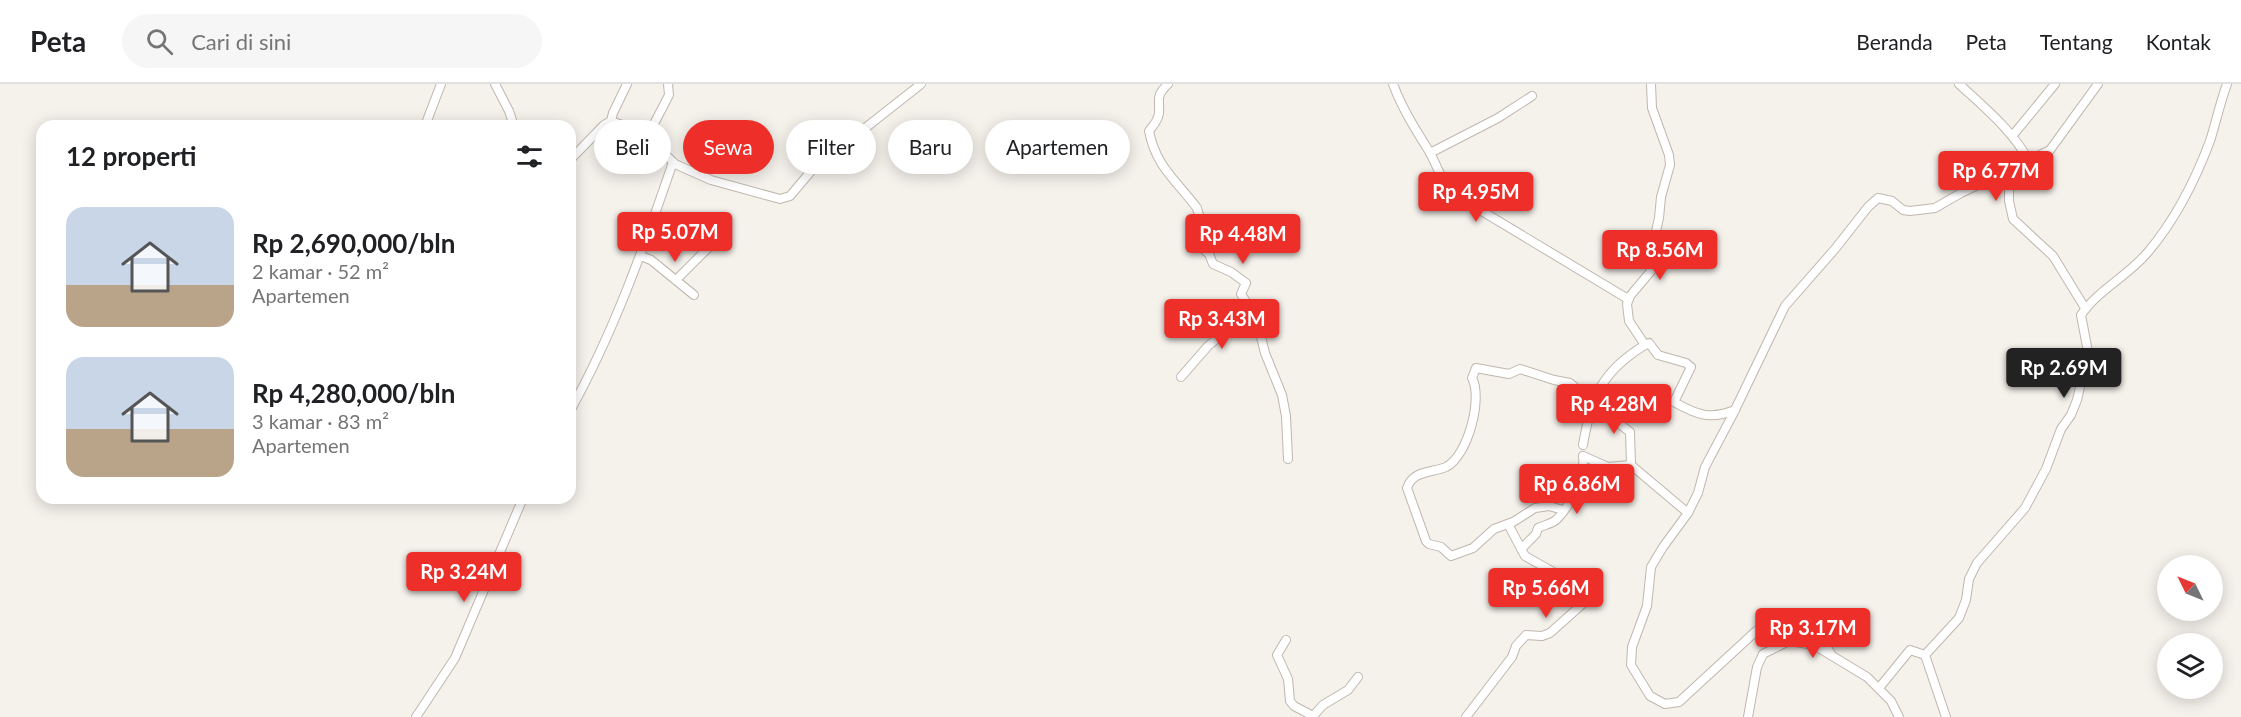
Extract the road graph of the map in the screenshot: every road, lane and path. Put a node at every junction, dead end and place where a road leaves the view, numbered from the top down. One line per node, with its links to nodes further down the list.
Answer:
1 (441, 84): 14 (street)
2 (495, 84): 15 (street)
3 (627, 84): 16 (street)
4 (668, 84): 17 (street)
5 (921, 84): 23 (street)
6 (1168, 84): 30 (street)
7 (1394, 84): 20 (street)
8 (1651, 84): 28 (street)
9 (1959, 84): 19 (street)
10 (2055, 84): 19 (street)
11 (2098, 84): 22 (street)
12 (2227, 84): 29 (street)
13 (1532, 96): 20 (street)
14 (427, 120)
15 (512, 120)
16 (611, 120)
17 (656, 120)
18 (594, 135): 21 (street)
19 (2013, 135): 22 (street)
20 (1430, 153): 28 (street)
21 (576, 154)
22 (2029, 161): 29 (street); 35 (street)
23 (673, 162): 25 (street)
24 (713, 243): 26 (street)
25 (641, 256): 26 (street); 34 (street)
26 (676, 280): 27 (street)
27 (694, 295)
28 (1628, 299): 31 (street)
29 (2085, 308): 47 (street)
30 (1252, 310): 32 (street); 38 (street)
31 (1645, 345): 33 (street); 35 (street)
32 (1181, 377)
33 (1593, 399): 36 (street); 43 (street)
34 (576, 400)
35 (1735, 410): 42 (street)
36 (1589, 411): 37 (street); 39 (street)
37 (1583, 445)
38 (1288, 459)
39 (1631, 465): 41 (street); 42 (street)
40 (520, 504): 50 (street)
41 (1563, 510): 43 (street); 44 (street)
42 (1688, 513): 46 (street)
43 (1508, 524): 44 (street)
44 (1521, 549): 52 (street)
45 (1286, 640): 51 (street)
46 (1831, 654): 49 (street); 53 (street)
47 (1926, 655): 49 (street); 55 (street)
48 (1358, 677): 51 (street)
49 (1879, 688): 54 (street)
50 (416, 717)
51 (1313, 717)
52 (1466, 717)
53 (1748, 717)
54 (1899, 717)
55 (1946, 717)

